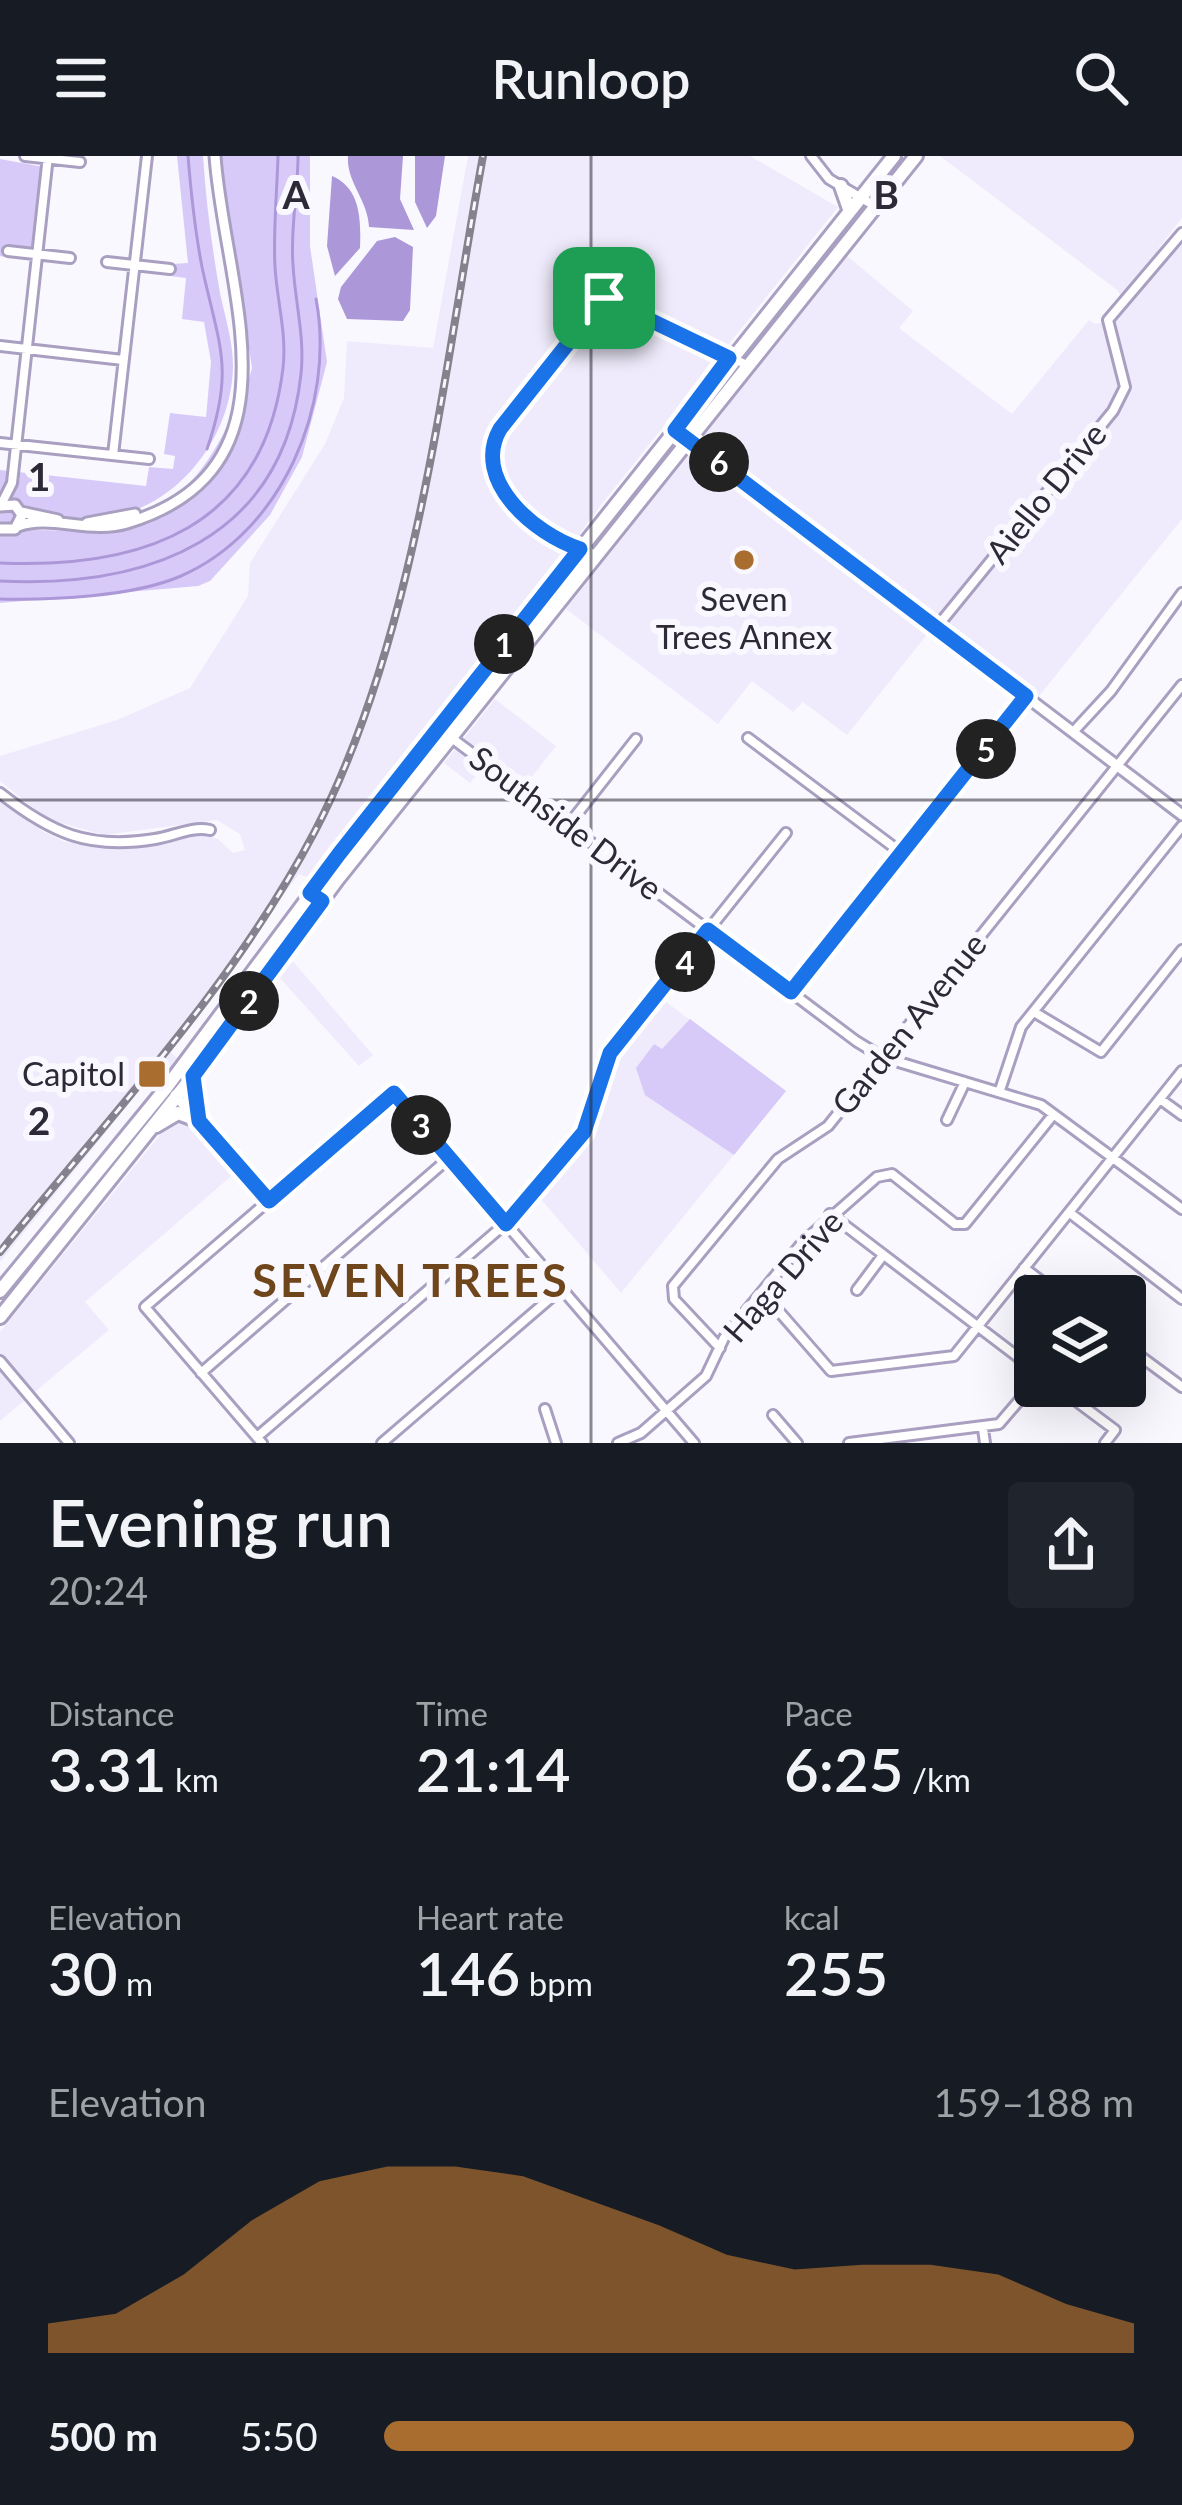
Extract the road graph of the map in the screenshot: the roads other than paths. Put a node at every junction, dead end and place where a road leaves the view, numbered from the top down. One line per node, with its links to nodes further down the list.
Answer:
1 (26, 156): 7 (street)
2 (147, 156): 18 (street)
3 (212, 156): 35 (street); 36 (street)
4 (811, 156): 9 (street)
5 (894, 156): 10 (main road)
6 (916, 156): 11 (main road)
7 (48, 157): 8 (street); 15 (street)
8 (80, 162)
9 (841, 186): 10 (street); 12 (main road)
10 (860, 197): 11 (street); 12 (main road)
11 (875, 206): 26 (main road)
12 (849, 209): 24 (main road)
13 (1182, 233): 40 (street, Aiello Drive)
14 (8, 251): 15 (street)
15 (37, 254): 16 (street); 23 (street)
16 (70, 258)
17 (106, 262): 18 (street)
18 (135, 265): 19 (street); 25 (street)
19 (170, 269)
20 (567, 280): 21 (street)
21 (604, 298): 24 (street); 38 (street)
22 (0, 346): 23 (street)
23 (27, 349): 25 (street); 30 (street)
24 (729, 358): 26 (street); 27 (main road)
25 (124, 360): 31 (street)
26 (747, 365): 28 (main road)
27 (675, 430): 28 (street); 38 (main road)
28 (687, 439): 38 (main road); 40 (street)
29 (0, 443): 30 (street)
30 (16, 445): 31 (street); 33 (street)
31 (113, 455): 32 (street)
32 (149, 459)
33 (12, 483): 34 (street); 35 (street)
34 (1, 506): 35 (street)
35 (19, 510): 36 (street)
36 (18, 526): 37 (street)
37 (0, 529)
38 (587, 552): 43 (main road); 45 (main road)
39 (1182, 593): 44 (street)
40 (936, 628): 42 (street)
41 (1182, 685): 48 (street, Garden Avenue)
42 (1026, 696): 44 (street); 55 (street)
43 (439, 727): 45 (street, Southside Drive); 56 (main road)
44 (1074, 731): 48 (street)
45 (451, 737): 51 (street, Southside Drive); 56 (main road)
46 (748, 738): 55 (street)
47 (636, 739): 51 (street)
48 (1118, 763): 50 (street); 61 (street, Garden Avenue)
49 (0, 793): 53 (street)
50 (1182, 815)
51 (571, 823): 57 (street, Southside Drive)
52 (1182, 826): 60 (street)
53 (210, 830)
54 (786, 833): 57 (street)
55 (903, 854): 59 (street)
56 (316, 897): 63 (main road); 66 (main road)
57 (708, 930): 59 (street, Southside Drive); 79 (street)
58 (1182, 950): 60 (street)
59 (791, 992): 61 (street, Southside Drive)
60 (1034, 1012): 65 (street)
61 (882, 1057): 64 (street, Southside Drive); 90 (street, Garden Avenue)
62 (1182, 1071): 67 (street)
63 (193, 1076): 66 (main road); 71 (main road)
64 (965, 1082): 65 (street, Southside Drive); 70 (street)
65 (1000, 1090): 69 (street, Southside Drive)
66 (171, 1092): 71 (street); 72 (main road); 85 (main road)
67 (1160, 1099): 68 (street); 73 (street)
68 (1182, 1114)
69 (1053, 1115): 73 (street, Southside Drive); 78 (street, Haga Drive)
70 (947, 1120)
71 (199, 1121): 72 (main road); 75 (street)
72 (150, 1130): 88 (main road)
73 (1112, 1157): 76 (street, Southside Drive); 77 (street)
74 (449, 1158): 75 (street); 79 (street); 94 (street)
75 (269, 1201): 94 (street)
76 (1182, 1209)
77 (1070, 1213): 81 (street); 87 (street)
78 (830, 1214): 80 (street); 86 (street, Haga Drive)
79 (506, 1224): 83 (street); 102 (street)
80 (881, 1258): 84 (street); 89 (street)
81 (1024, 1268): 82 (street); 89 (street)
82 (1033, 1275)
83 (561, 1289): 99 (street); 105 (street)
84 (856, 1290)
85 (0, 1291)
86 (762, 1292): 89 (street); 90 (street, Haga Drive)
87 (1182, 1299)
88 (0, 1317)
89 (980, 1325): 91 (street)
90 (720, 1348): 99 (street, Haga Drive)
91 (1014, 1353)
92 (0, 1361): 104 (street)
93 (1146, 1361): 95 (street)
94 (201, 1372): 102 (street)
95 (1182, 1388)
96 (1016, 1407): 101 (street)
97 (1084, 1407): 112 (street)
98 (544, 1409): 106 (street)
99 (667, 1411): 107 (street, Haga Drive); 108 (street)
100 (773, 1415): 109 (street)
101 (983, 1430): 103 (street); 111 (street)
102 (259, 1440)
103 (897, 1440): 110 (street)
104 (69, 1443)
105 (382, 1443)
106 (556, 1443)
107 (618, 1443)
108 (694, 1443)
109 (796, 1443)
110 (849, 1443)
111 (985, 1443)
112 (1106, 1443)

